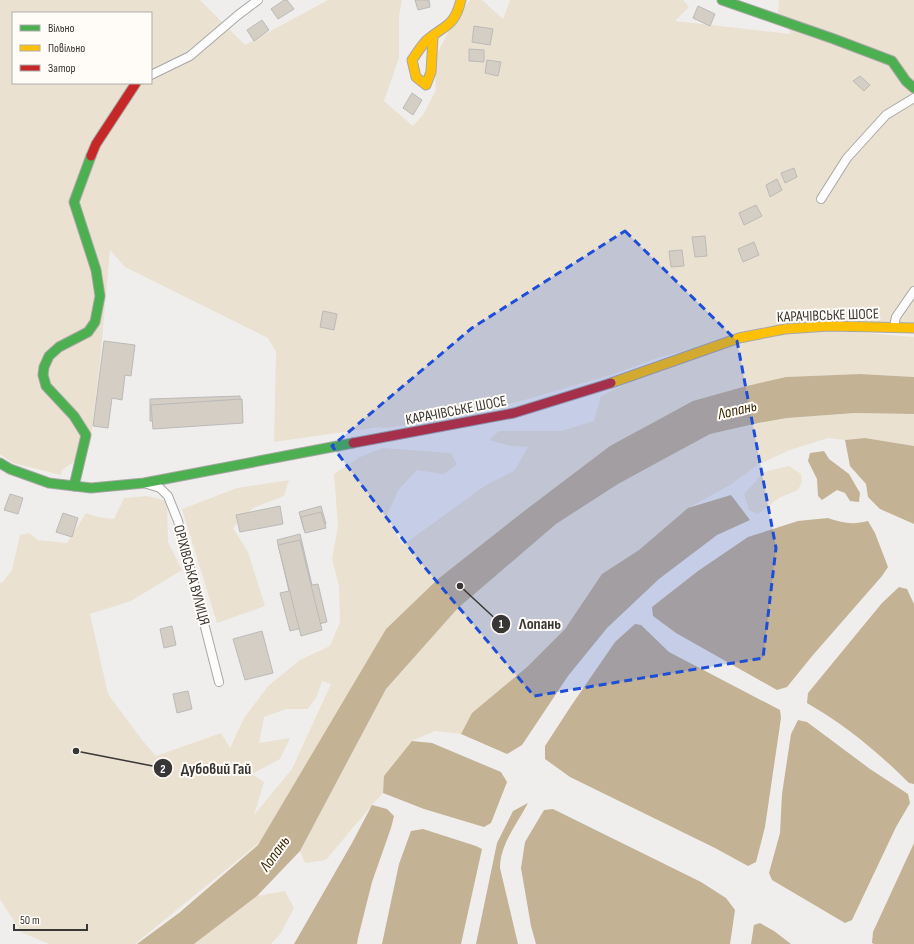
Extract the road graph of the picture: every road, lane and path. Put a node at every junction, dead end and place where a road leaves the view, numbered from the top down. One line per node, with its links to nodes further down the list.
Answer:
1 (258, 0): 5 (street)
2 (461, 0): 4 (street)
3 (722, 0): 7 (street)
4 (432, 37)
5 (152, 75)
6 (135, 84): 15 (street)
7 (914, 88)
8 (914, 98): 9 (street)
9 (821, 199)
10 (914, 291): 11 (street)
11 (894, 327): 12 (street, КАРАЧІВСЬКЕ ШОСЕ); 14 (street, КАРАЧІВСЬКЕ ШОСЕ)
12 (914, 328)
13 (0, 463): 15 (street, КАРАЧІВСЬКЕ ШОСЕ)
14 (144, 483): 15 (street, КАРАЧІВСЬКЕ ШОСЕ); 16 (street, ОРІХІВСЬКА ВУЛИЦЯ)
15 (74, 486)
16 (219, 682)

